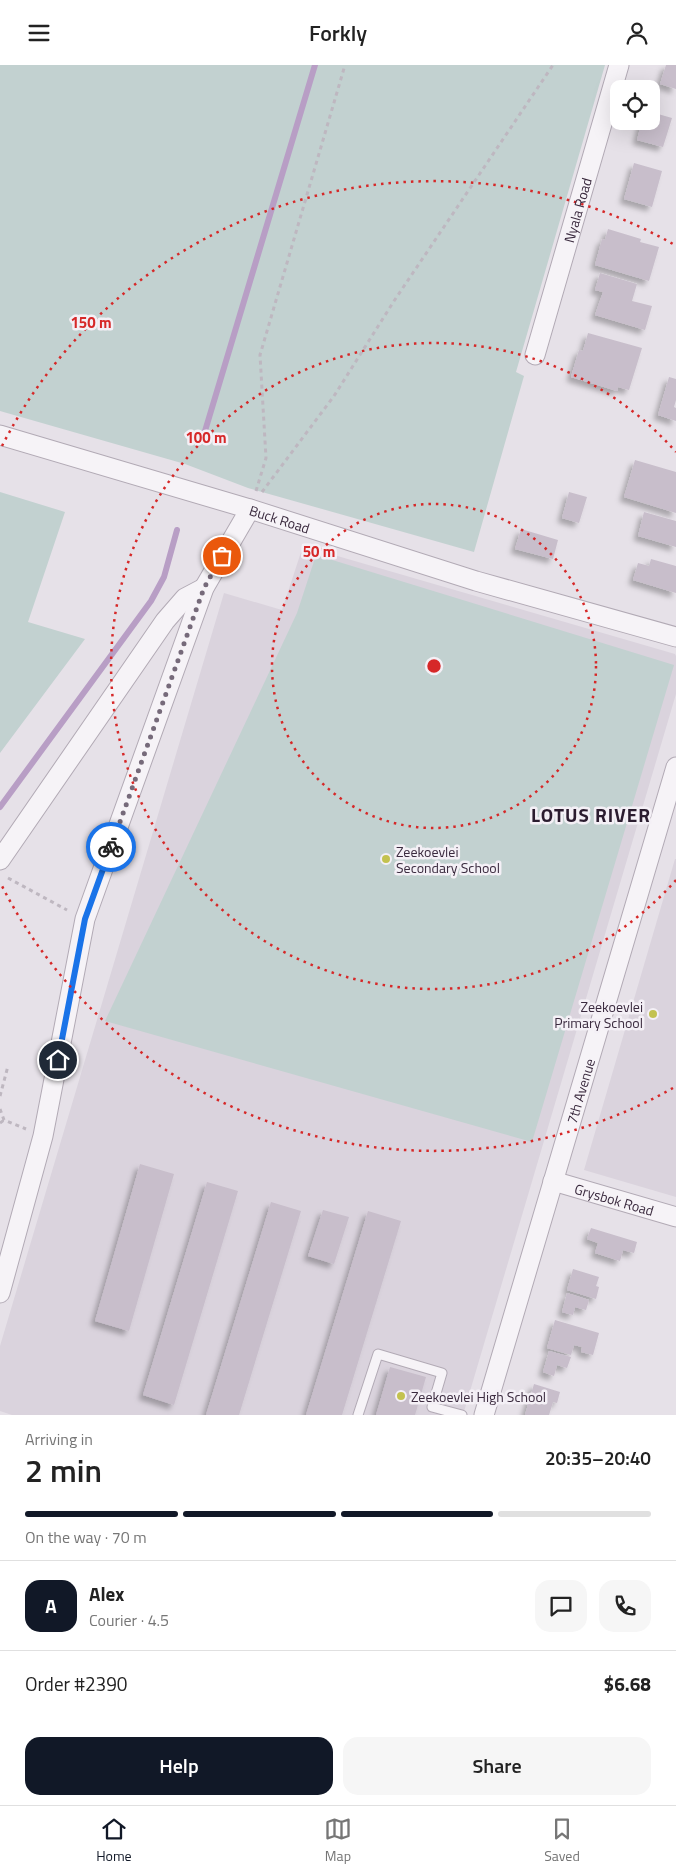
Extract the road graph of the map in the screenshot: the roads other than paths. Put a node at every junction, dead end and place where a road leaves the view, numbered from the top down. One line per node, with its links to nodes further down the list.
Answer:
1 (619, 65): 2 (street, Nyala Road)
2 (535, 355)
3 (0, 435): 4 (street, Buck Road)
4 (250, 509): 5 (street); 6 (street, Buck Road)
5 (204, 588): 8 (street); 11 (street)
6 (676, 637)
7 (676, 767): 9 (street, 7th Avenue)
8 (0, 860)
9 (553, 1181): 10 (street, Grysbok Road); 14 (street, 7th Avenue)
10 (676, 1217)
11 (0, 1293)
12 (358, 1415): 13 (lane)
13 (462, 1415)
14 (484, 1415)

